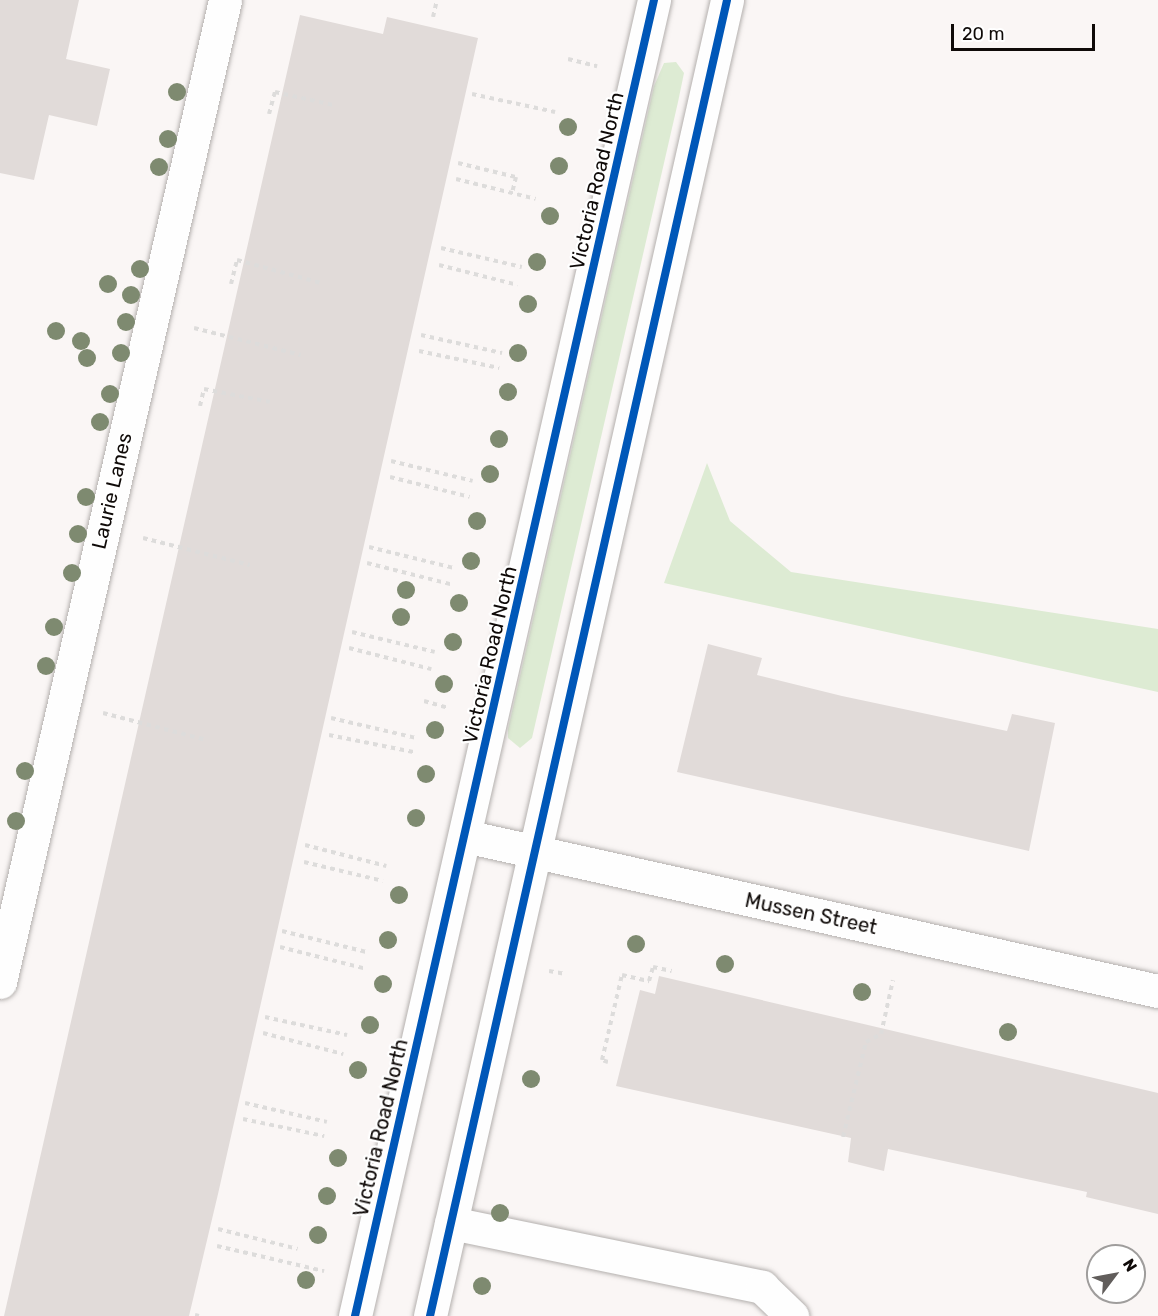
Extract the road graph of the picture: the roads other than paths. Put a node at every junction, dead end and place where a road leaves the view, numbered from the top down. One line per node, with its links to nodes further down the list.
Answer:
1 (225, 0): 6 (main road, Laurie Lanes)
2 (654, 0): 4 (main road, Victoria Road North)
3 (727, 0): 5 (main road)
4 (465, 836): 5 (main road, Mussen Street); 9 (main road, Victoria Road North)
5 (534, 854): 7 (main road, Mussen Street); 8 (main road)
6 (0, 982)
7 (1158, 991)
8 (451, 1223): 10 (main road); 11 (main road)
9 (355, 1316)
10 (429, 1316)
11 (792, 1316)

